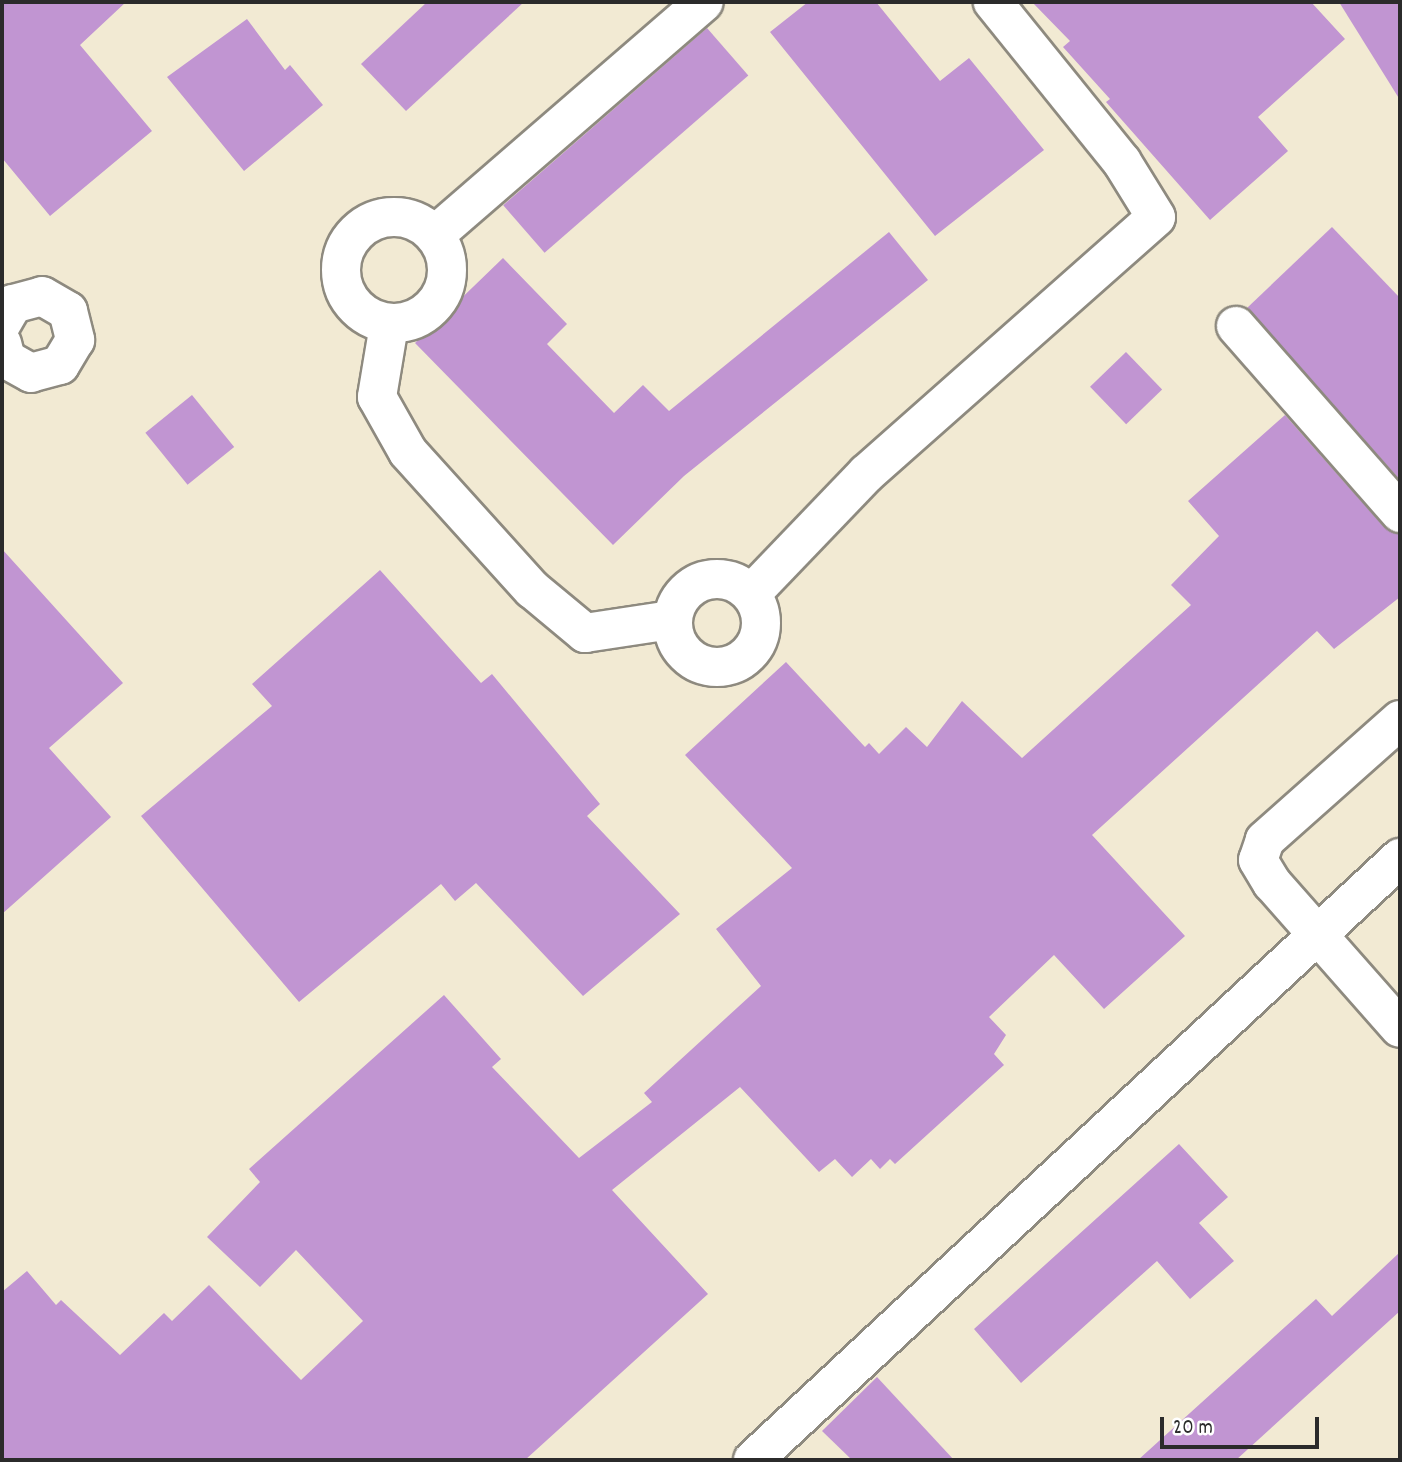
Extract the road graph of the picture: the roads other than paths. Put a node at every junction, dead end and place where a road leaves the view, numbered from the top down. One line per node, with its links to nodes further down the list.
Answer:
1 (704, 2): 3 (street)
2 (993, 2): 9 (street)
3 (436, 234): 5 (street); 5 (street)
4 (2, 323): 7 (street)
5 (389, 325): 10 (street)
6 (1236, 326): 8 (street)
7 (2, 345)
8 (1400, 513)
9 (752, 593): 10 (street); 10 (street)
10 (671, 620)
11 (1400, 720): 13 (street)
12 (1400, 858): 13 (street)
13 (1315, 934): 14 (street); 15 (street)
14 (1400, 1028)
15 (753, 1460)

